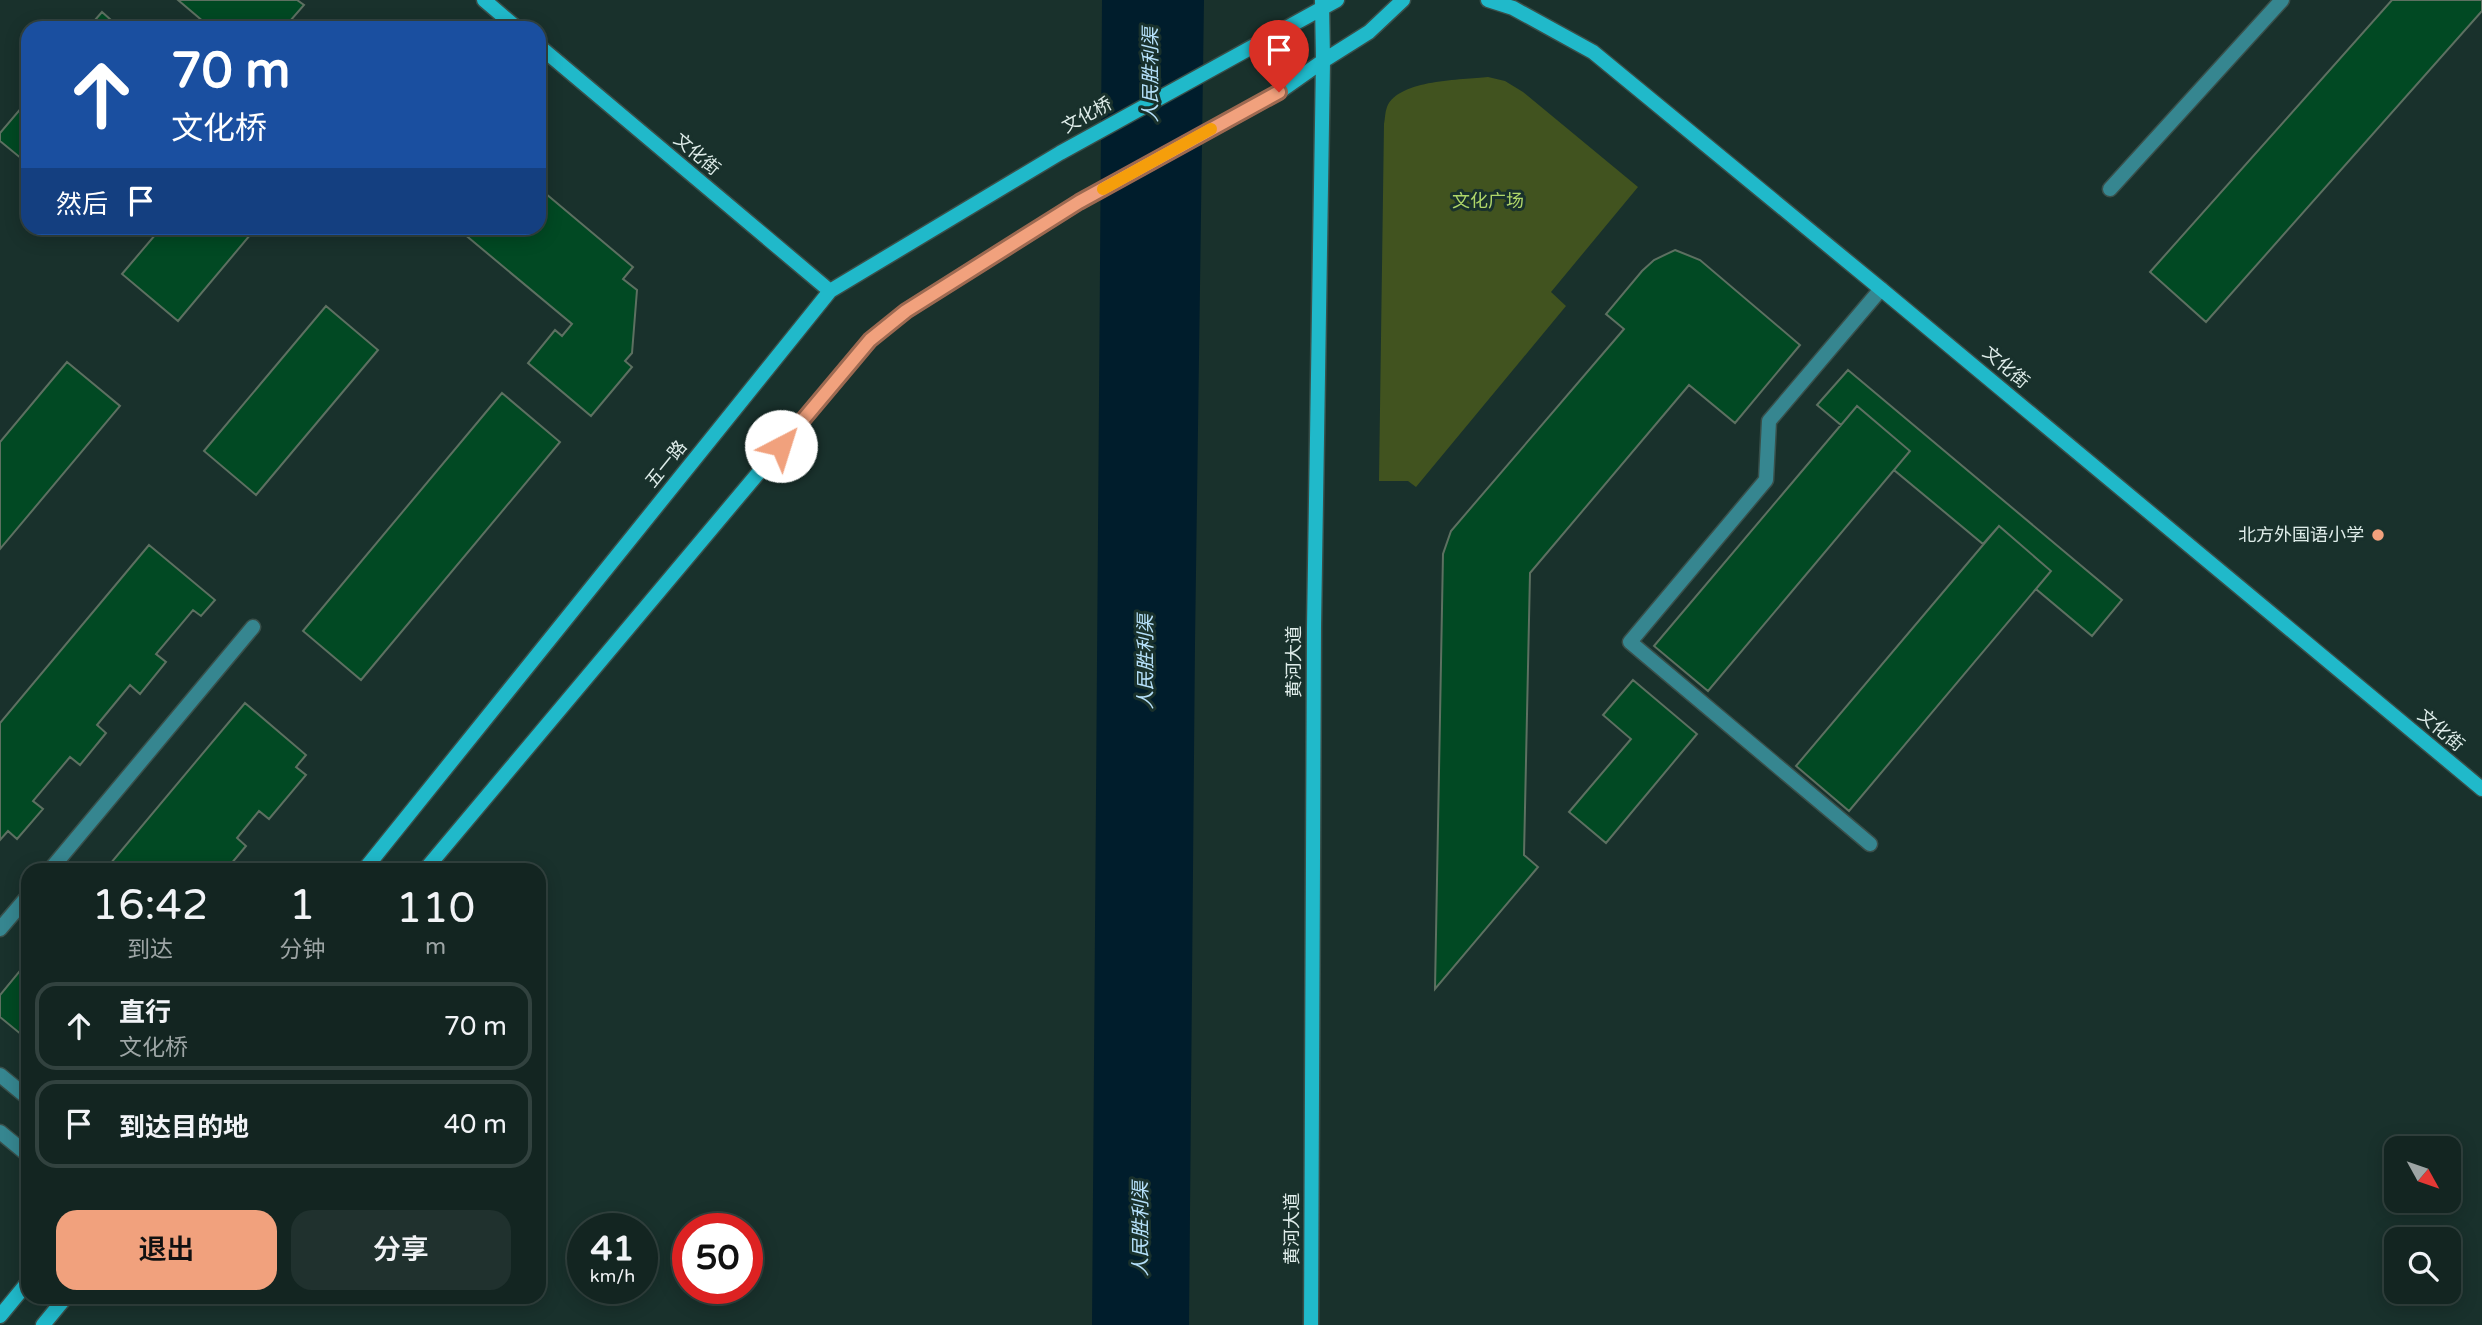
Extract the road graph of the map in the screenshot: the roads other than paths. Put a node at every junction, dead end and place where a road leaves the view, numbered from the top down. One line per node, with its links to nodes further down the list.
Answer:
1 (484, 0): 7 (street)
2 (1338, 0): 6 (street)
3 (1403, 0): 9 (street)
4 (1488, 0): 12 (street, 文化街)
5 (2281, 0): 11 (lane)
6 (1322, 4): 9 (street, 黄河大道); 10 (street, 文化桥)
7 (509, 21)
8 (546, 52): 13 (street, 文化街)
9 (1323, 61): 19 (street); 30 (street, 黄河大道)
10 (1060, 153): 13 (street, 五一路)
11 (2110, 189)
12 (1881, 289): 15 (street, 文化街); 16 (lane)
13 (830, 291): 18 (street, 五一路)
14 (253, 627): 17 (lane)
15 (2482, 789)
16 (1870, 844)
17 (56, 863)
18 (370, 863)
19 (431, 863)
20 (21, 904): 21 (lane)
21 (0, 929)
22 (0, 1075): 23 (lane)
23 (21, 1092)
24 (0, 1132): 25 (lane)
25 (21, 1149)
26 (21, 1290): 28 (street)
27 (60, 1304): 29 (street)
28 (0, 1316)
29 (43, 1325)
30 (1311, 1325)

